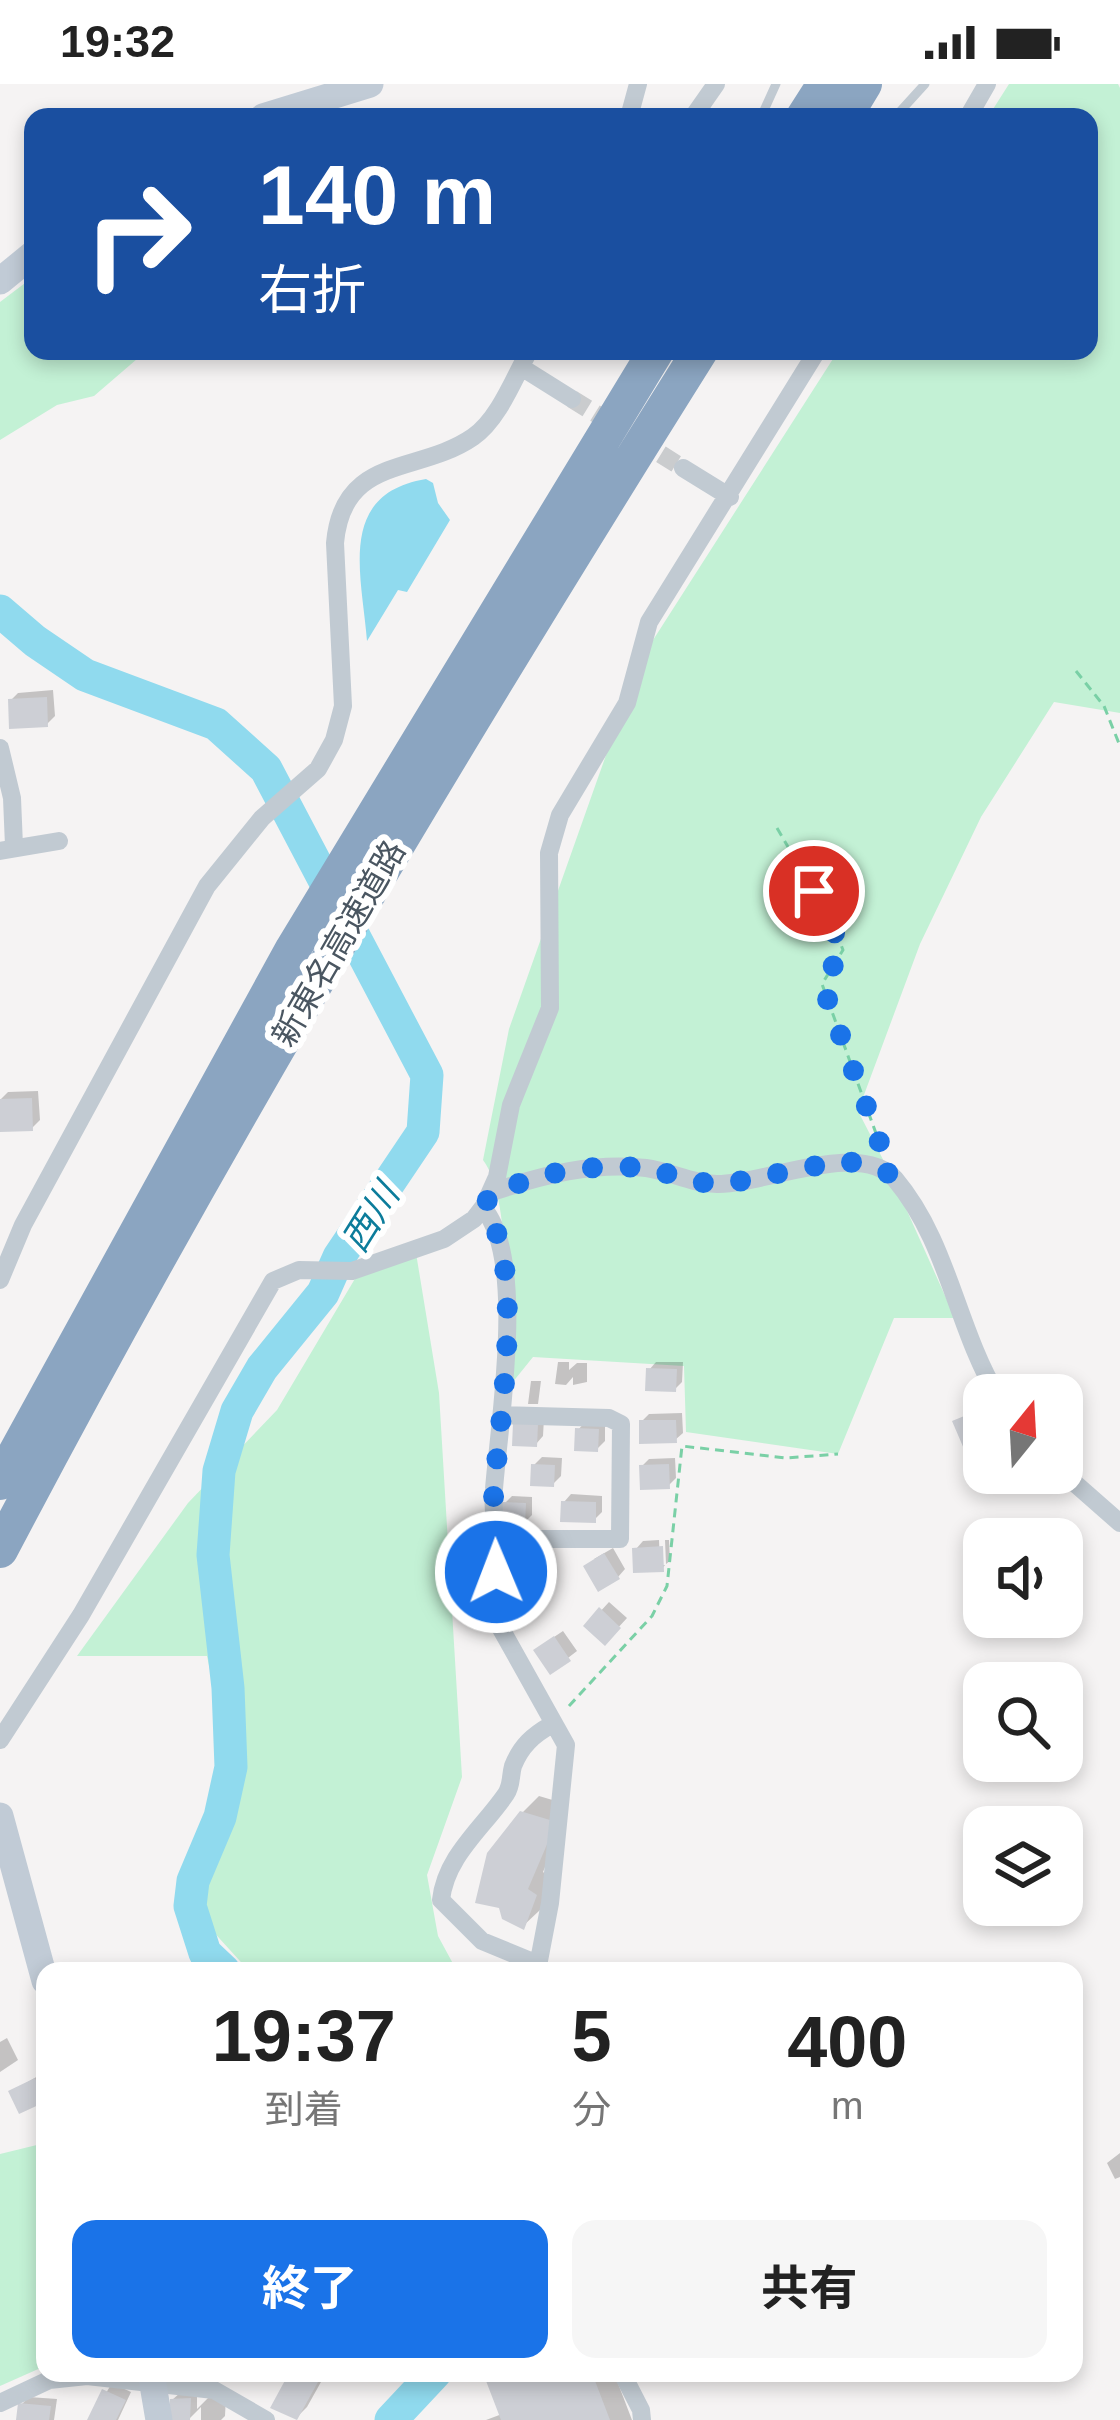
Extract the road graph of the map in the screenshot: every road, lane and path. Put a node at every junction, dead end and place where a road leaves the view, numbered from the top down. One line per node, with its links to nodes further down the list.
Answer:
1 (370, 84): 3 (main road)
2 (925, 84): 4 (lane)
3 (292, 108)
4 (903, 108)
5 (24, 261): 6 (main road)
6 (0, 281)
7 (524, 360): 29 (street)
8 (526, 360): 14 (street)
9 (635, 360): 17 (lane)
10 (650, 360): 17 (highway, 新東名高速道路)
11 (694, 360): 15 (highway, 新東名高速道路)
12 (708, 360): 15 (lane)
13 (812, 360): 18 (street)
14 (572, 399)
15 (630, 464): 25 (highway, 新東名高速道路)
16 (683, 468): 18 (street)
17 (574, 482): 25 (highway, 新東名高速道路)
18 (730, 497): 28 (street)
19 (1076, 671): 20 (path)
20 (1120, 746)
21 (0, 748): 24 (street)
22 (777, 829): 27 (path)
23 (59, 841): 24 (street)
24 (7, 849)
25 (370, 853): 26 (highway, 新東名高速道路)
26 (304, 963): 33 (highway, 新東名高速道路); 37 (highway, 新東名高速道路)
27 (891, 1174): 28 (street); 30 (street)
28 (488, 1200): 31 (street); 39 (street)
29 (0, 1280)
30 (989, 1374)
31 (503, 1415): 36 (street); 36 (street)
32 (838, 1454): 38 (path)
33 (0, 1482)
34 (1083, 1490): 35 (street)
35 (1120, 1522)
36 (496, 1539): 38 (street)
37 (0, 1550)
38 (551, 1725): 42 (street); 43 (street)
39 (0, 1740)
40 (0, 1816): 41 (main road)
41 (40, 1962)
42 (527, 1962)
43 (538, 1962)
44 (45, 2382): 48 (street)
45 (153, 2382): 49 (main road)
46 (176, 2382): 50 (street)
47 (627, 2382): 51 (street)
48 (0, 2403)
49 (159, 2420)
50 (266, 2420)
51 (642, 2420)

